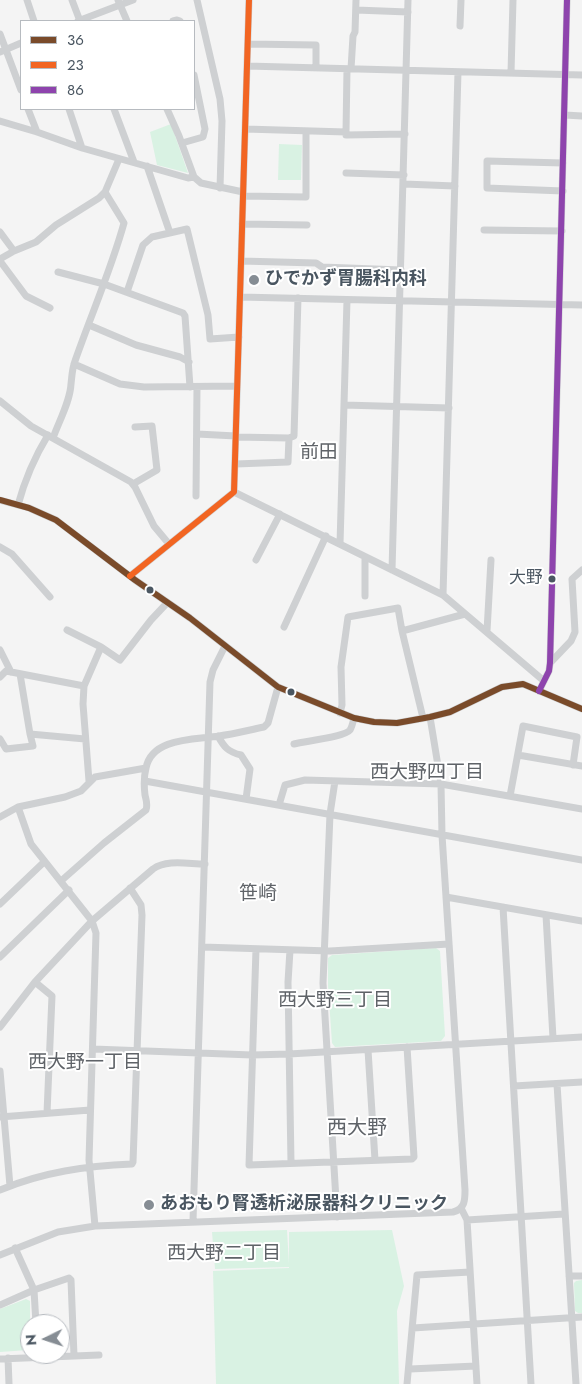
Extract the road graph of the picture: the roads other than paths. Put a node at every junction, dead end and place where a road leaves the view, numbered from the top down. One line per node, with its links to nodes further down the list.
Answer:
1 (26, 0): 14 (street)
2 (72, 0): 15 (street)
3 (133, 0): 11 (street)
4 (197, 0): 56 (street)
5 (249, 0): 21 (street)
6 (356, 0): 12 (street)
7 (408, 0): 13 (street)
8 (461, 0): 18 (street)
9 (513, 0): 28 (street)
10 (567, 0): 29 (street)
11 (119, 2): 16 (street); 17 (street)
12 (356, 10): 13 (street); 25 (street)
13 (408, 12): 26 (street)
14 (34, 20)
15 (79, 20)
16 (81, 20)
17 (127, 20)
18 (460, 26)
19 (0, 34): 22 (street)
20 (20, 43): 22 (street)
21 (248, 44): 23 (street); 24 (street)
22 (3, 50): 32 (street)
23 (247, 66): 24 (street); 40 (street)
24 (316, 68): 25 (street)
25 (349, 69): 26 (street); 43 (street)
26 (407, 70): 27 (street); 44 (street)
27 (458, 72): 28 (street); 55 (street)
28 (511, 73): 29 (street)
29 (566, 75): 30 (street); 37 (street)
30 (582, 75)
31 (195, 80): 45 (street)
32 (20, 88)
33 (28, 110): 41 (street)
34 (69, 110): 46 (street)
35 (114, 110): 48 (street)
36 (167, 110): 45 (street)
37 (564, 115): 38 (street); 49 (street)
38 (582, 116)
39 (0, 121): 41 (street)
40 (244, 129): 42 (street); 59 (street)
41 (36, 132): 46 (street)
42 (306, 132): 43 (street); 59 (street)
43 (346, 132): 44 (street)
44 (405, 134): 52 (street)
45 (182, 143): 53 (street)
46 (82, 148): 47 (street)
47 (119, 159): 48 (street); 58 (street)
48 (134, 162): 50 (street)
49 (564, 163): 57 (street); 57 (street)
50 (147, 166): 53 (street); 65 (street)
51 (346, 174): 52 (street)
52 (404, 175): 54 (street)
53 (194, 178): 56 (street)
54 (404, 184): 55 (street); 69 (street)
55 (455, 186): 77 (street)
56 (220, 188): 59 (street)
57 (563, 191): 63 (street)
58 (105, 192): 66 (street); 71 (street)
59 (243, 194): 60 (street)
60 (242, 224): 61 (street); 68 (street)
61 (307, 225)
62 (484, 230): 63 (street)
63 (562, 231): 78 (street)
64 (0, 232): 66 (street)
65 (170, 232): 72 (street); 82 (street)
66 (14, 251): 67 (street)
67 (0, 260): 80 (street)
68 (241, 262): 69 (street); 73 (street)
69 (402, 270): 76 (street)
70 (58, 272): 71 (street)
71 (104, 284): 72 (street); 81 (street)
72 (127, 292): 83 (street)
73 (240, 297): 74 (street); 82 (street)
74 (298, 298): 75 (street); 95 (street)
75 (347, 300): 76 (street); 88 (street)
76 (400, 301): 77 (street); 89 (street)
77 (452, 302): 78 (street); 90 (street)
78 (559, 304): 79 (street); 125 (street)
79 (582, 305)
80 (50, 308)
81 (89, 325): 83 (street); 84 (street)
82 (239, 337): 85 (street)
83 (189, 362): 86 (street)
84 (74, 364): 86 (street); 94 (street)
85 (237, 386): 86 (street); 93 (street)
86 (194, 387): 92 (street)
87 (0, 401): 94 (street)
88 (344, 405): 89 (street); 105 (street)
89 (397, 407): 90 (street); 110 (street)
90 (449, 408): 113 (street)
91 (135, 427): 97 (street)
92 (197, 434): 93 (street); 99 (street)
93 (236, 436): 95 (street); 96 (street)
94 (50, 437): 97 (street); 101 (street)
95 (289, 438): 96 (street)
96 (236, 464): 98 (street)
97 (133, 484): 104 (street)
98 (234, 492): 102 (street); 104 (street)
99 (196, 496)
100 (0, 500): 101 (street)
101 (18, 505): 112 (street)
102 (280, 514): 103 (street); 108 (street)
103 (326, 536): 105 (street); 118 (street)
104 (169, 544): 112 (street)
105 (340, 544): 107 (street)
106 (0, 547): 115 (street)
107 (365, 557): 110 (street); 114 (street)
108 (256, 560)
109 (490, 560): 121 (street)
110 (392, 570): 113 (street)
111 (582, 570): 125 (street)
112 (130, 576): 116 (street)
113 (443, 595): 117 (street)
114 (365, 596)
115 (50, 597)
116 (167, 603): 122 (street); 123 (street)
117 (465, 614): 120 (street); 121 (street)
118 (284, 627)
119 (67, 630): 123 (street)
120 (402, 631): 134 (street); 135 (street)
121 (487, 631): 129 (street)
122 (226, 646): 131 (street); 139 (street)
123 (101, 647): 130 (street)
124 (0, 650): 126 (street)
125 (550, 663): 129 (street)
126 (11, 672): 127 (street); 128 (street)
127 (20, 674): 130 (street); 137 (street)
128 (0, 677)
129 (544, 681): 132 (street)
130 (84, 686): 141 (street)
131 (278, 687): 134 (street); 138 (street)
132 (539, 691): 133 (street); 135 (street)
133 (582, 709)
134 (340, 713): 136 (street)
135 (427, 717): 136 (street); 150 (street)
136 (354, 718): 142 (street)
137 (30, 734): 140 (street); 141 (street)
138 (218, 736): 139 (street); 153 (street)
139 (208, 738): 146 (street); 151 (street)
140 (0, 739)
141 (85, 739): 147 (street)
142 (294, 744)
143 (518, 755): 144 (street); 144 (street); 152 (street)
144 (572, 765): 145 (street)
145 (582, 766)
146 (146, 768): 147 (street); 148 (street)
147 (89, 781): 155 (street)
148 (145, 781): 151 (street); 163 (street)
149 (335, 781): 150 (street); 154 (street); 157 (street)
150 (441, 784): 152 (street); 159 (street)
151 (208, 792): 153 (street); 162 (street)
152 (510, 796): 156 (street)
153 (246, 799): 154 (street)
154 (279, 805): 157 (street)
155 (18, 807): 158 (street); 161 (street)
156 (582, 810)
157 (330, 814): 159 (street); 176 (street)
158 (0, 817)
159 (442, 835): 160 (street); 166 (street)
160 (582, 860)
161 (44, 862): 163 (street); 167 (street)
162 (205, 864): 164 (street); 173 (street)
163 (61, 882): 165 (street)
164 (130, 888): 170 (street); 187 (street)
165 (69, 890): 170 (street); 177 (street)
166 (446, 897): 168 (street); 172 (street)
167 (0, 904)
168 (503, 907): 169 (street); 182 (street)
169 (546, 915): 171 (street); 181 (street)
170 (92, 922): 178 (street); 185 (street)
171 (582, 922)
172 (449, 944): 176 (street); 183 (street)
173 (202, 947): 174 (street); 189 (street)
174 (256, 949): 175 (street); 191 (street)
175 (290, 950): 176 (street); 190 (street)
176 (324, 951): 188 (street)
177 (0, 957)
178 (35, 982): 179 (street); 197 (street)
179 (0, 1027)
180 (582, 1037): 181 (street)
181 (553, 1038): 182 (street)
182 (510, 1041): 183 (street); 195 (street)
183 (456, 1044): 184 (street); 205 (street)
184 (407, 1047): 186 (street); 199 (street)
185 (93, 1050): 187 (street); 196 (street)
186 (368, 1050): 188 (street); 199 (street)
187 (138, 1051): 189 (street); 202 (street)
188 (327, 1052): 190 (street); 200 (street)
189 (198, 1053): 191 (street); 210 (street)
190 (289, 1054): 191 (street); 201 (street)
191 (252, 1055): 201 (street)
192 (0, 1071): 198 (street)
193 (582, 1082): 194 (street)
194 (557, 1084): 195 (street); 206 (street)
195 (514, 1086): 208 (street)
196 (90, 1110): 197 (street); 202 (street)
197 (47, 1113): 198 (street)
198 (2, 1117): 203 (street)
199 (375, 1160): 200 (street)
200 (334, 1162): 201 (street); 207 (street)
201 (291, 1163)
202 (89, 1167): 203 (street); 211 (street)
203 (10, 1186): 204 (street)
204 (0, 1190)
205 (461, 1208): 207 (street); 209 (street)
206 (564, 1214): 208 (street); 215 (street)
207 (337, 1217): 210 (street)
208 (522, 1217): 209 (street); 222 (street)
209 (467, 1220): 214 (street)
210 (193, 1221): 211 (street)
211 (95, 1226): 212 (street)
212 (15, 1248): 213 (street); 217 (street)
213 (0, 1254)
214 (470, 1272): 223 (street); 224 (street)
215 (569, 1276): 216 (street); 221 (street)
216 (582, 1276)
217 (34, 1290): 218 (street); 219 (street); 226 (street)
218 (0, 1306)
219 (35, 1314)
220 (582, 1317): 221 (street)
221 (571, 1318): 222 (street); 237 (street)
222 (528, 1320): 223 (street); 236 (street)
223 (473, 1323): 224 (street); 231 (street)
224 (413, 1328): 232 (street)
225 (70, 1356): 226 (street)
226 (74, 1356): 227 (street)
227 (100, 1356)
228 (20, 1357): 230 (street)
229 (0, 1358): 230 (street)
230 (8, 1358): 233 (street)
231 (476, 1366): 232 (street); 235 (street)
232 (410, 1369): 234 (street)
233 (9, 1384)
234 (407, 1384)
235 (477, 1384)
236 (531, 1384)
237 (576, 1384)

